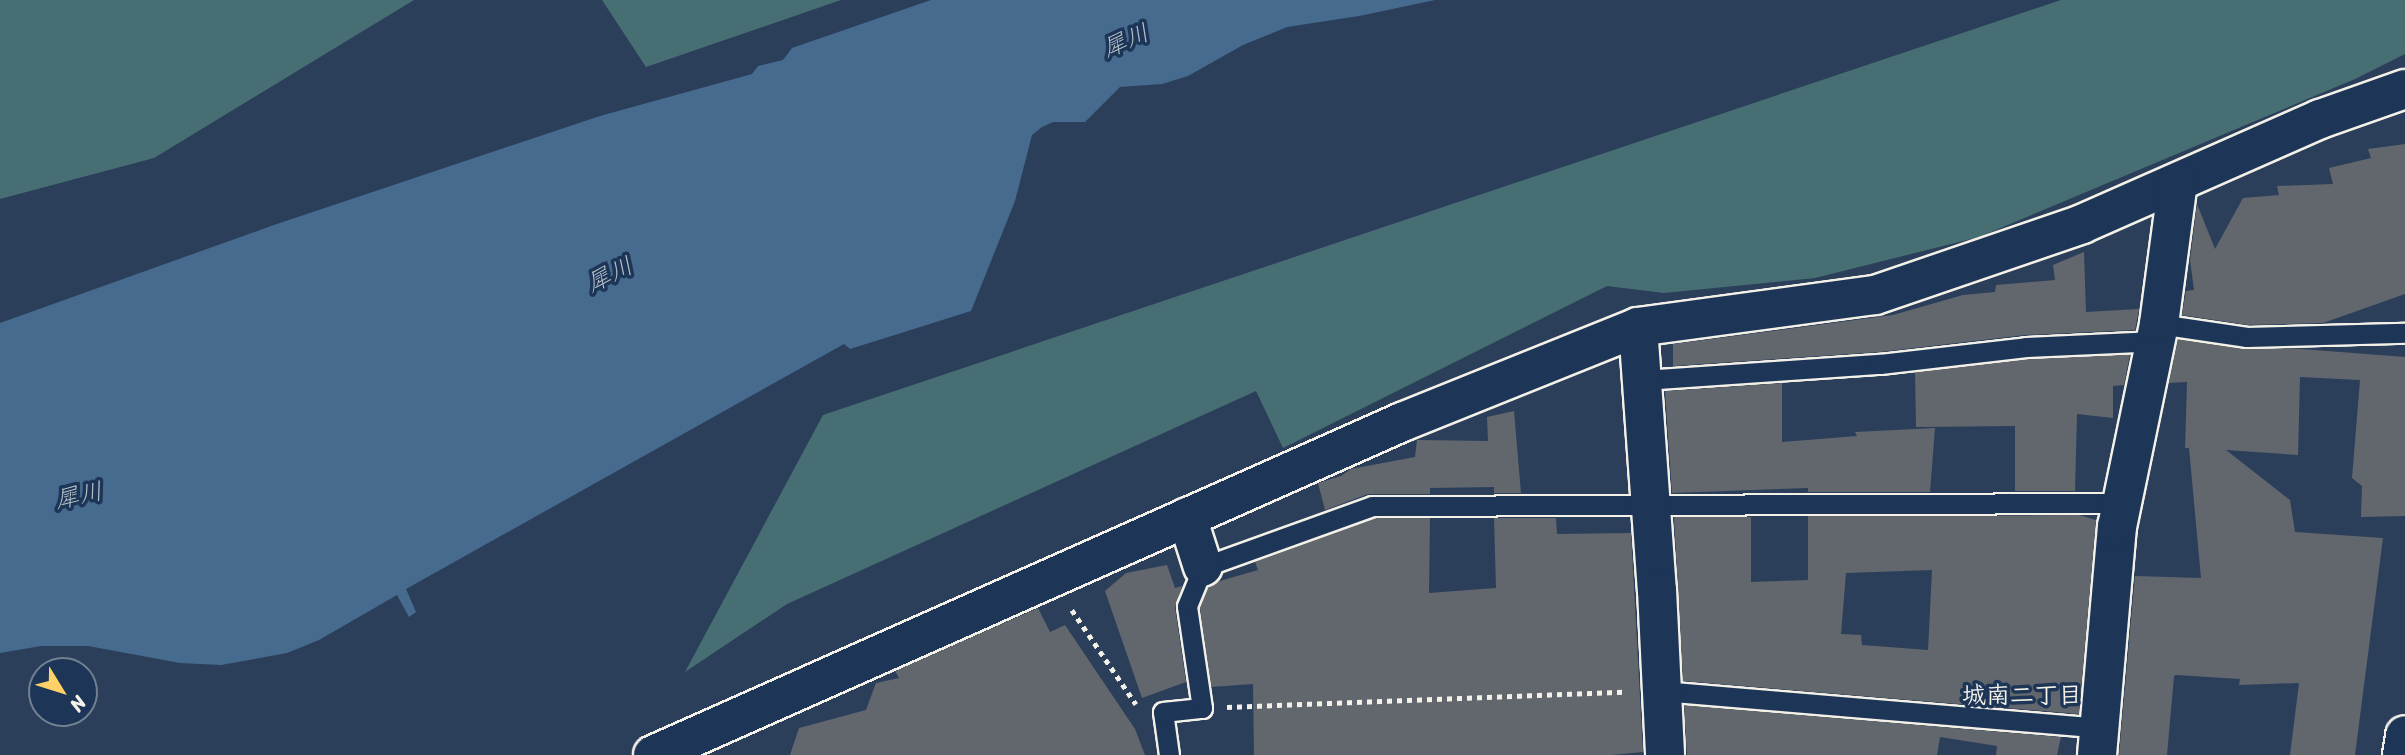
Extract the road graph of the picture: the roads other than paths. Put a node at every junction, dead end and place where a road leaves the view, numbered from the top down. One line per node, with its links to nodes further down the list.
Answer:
1 (2405, 89): 2 (street)
2 (2178, 182): 3 (street); 4 (street)
3 (1638, 327): 6 (street); 9 (street)
4 (2157, 332): 5 (lane); 6 (lane); 7 (street)
5 (2405, 333)
6 (1643, 380): 8 (street)
7 (2121, 503): 8 (lane); 13 (street)
8 (1652, 504): 10 (lane); 11 (street)
9 (1187, 517): 10 (street); 14 (street)
10 (1202, 568): 15 (lane)
11 (1662, 691): 13 (lane); 16 (street)
12 (2405, 735): 17 (street)
13 (2099, 742)
14 (653, 755)
15 (1169, 755)
16 (1665, 755)
17 (2402, 755)

